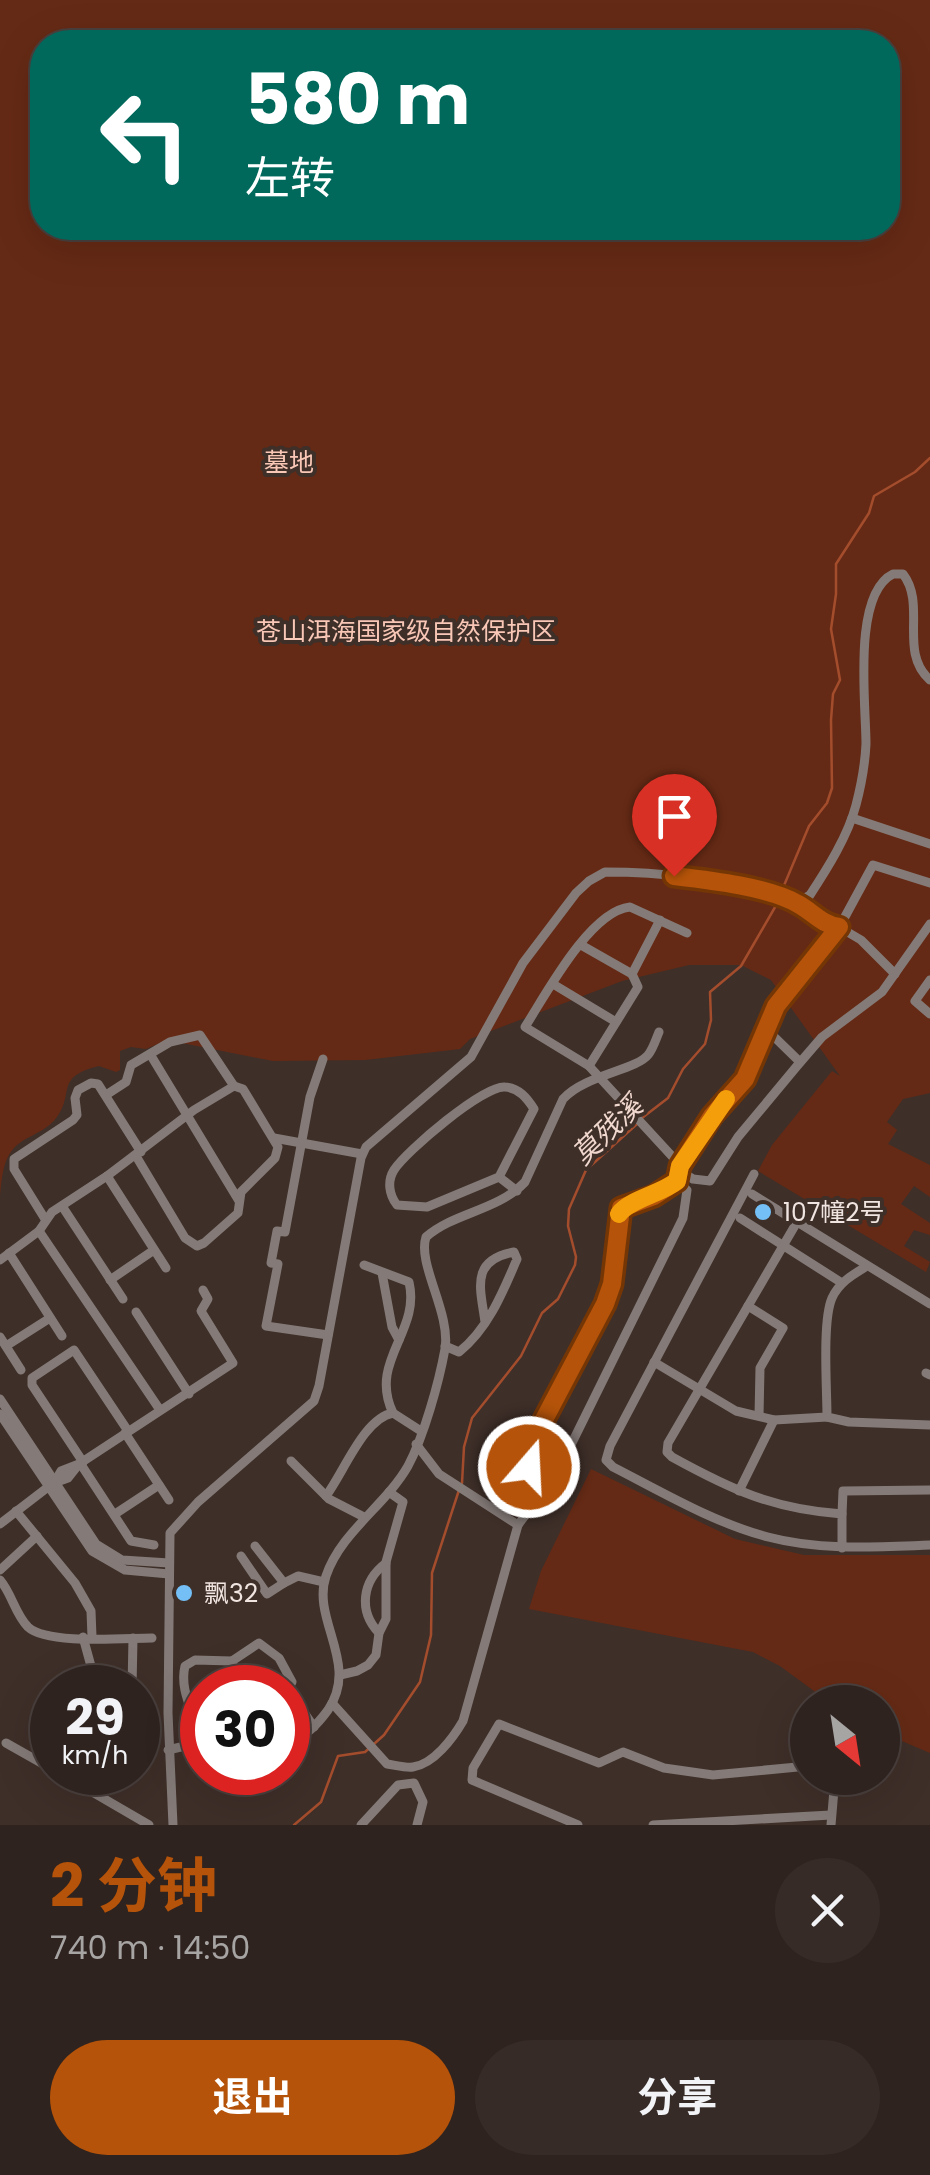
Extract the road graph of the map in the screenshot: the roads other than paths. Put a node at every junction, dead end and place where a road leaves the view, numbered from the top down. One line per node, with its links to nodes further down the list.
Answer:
1 (930, 680): 2 (street)
2 (852, 818): 3 (street); 5 (street)
3 (930, 844)
4 (930, 884): 8 (street)
5 (795, 902): 8 (street); 30 (street)
6 (660, 920): 9 (street); 10 (street); 11 (street)
7 (930, 924): 12 (street)
8 (839, 927): 12 (street); 17 (street)
9 (687, 932)
10 (581, 945): 11 (street); 14 (street)
11 (632, 974): 16 (street)
12 (895, 974): 21 (street)
13 (930, 980): 15 (street)
14 (552, 984): 16 (street); 22 (street)
15 (930, 1014)
16 (616, 1022): 22 (street)
17 (765, 1028): 21 (street); 31 (street)
18 (659, 1032): 23 (street)
19 (150, 1054): 24 (street); 25 (street); 26 (street)
20 (323, 1058): 28 (street)
21 (800, 1062): 35 (street)
22 (589, 1066): 23 (street)
23 (598, 1076): 31 (street); 36 (street)
24 (234, 1086): 26 (street); 27 (street)
25 (106, 1094): 29 (street); 42 (street)
26 (186, 1116): 29 (street); 39 (street)
27 (274, 1138): 28 (street); 39 (street)
28 (302, 1143): 30 (street); 61 (street)
29 (139, 1154): 33 (street); 39 (street)
30 (362, 1154): 61 (street)
31 (679, 1173): 35 (street); 37 (street); 88 (street)
32 (754, 1174): 66 (street)
33 (107, 1176): 40 (street); 46 (street)
34 (499, 1176): 34 (street); 36 (street)
35 (692, 1179): 37 (street)
36 (516, 1190): 65 (street)
37 (687, 1190): 88 (street)
38 (752, 1194): 43 (street)
39 (239, 1201)
40 (62, 1206): 42 (street); 52 (street)
41 (740, 1218): 45 (street)
42 (45, 1219): 44 (street)
43 (797, 1222): 45 (street); 49 (street)
44 (39, 1231): 47 (street); 71 (street)
45 (783, 1246): 53 (street); 57 (street)
46 (154, 1250): 50 (street); 52 (street)
47 (4, 1257): 59 (street)
48 (364, 1265): 51 (street)
49 (867, 1266): 53 (street); 56 (street)
50 (166, 1268)
51 (382, 1273): 63 (street); 63 (street)
52 (110, 1280): 55 (street)
53 (842, 1283): 75 (street)
54 (203, 1290): 69 (street)
55 (123, 1300)
56 (930, 1304)
57 (748, 1306): 68 (street); 74 (street)
58 (136, 1312): 69 (street)
59 (50, 1318): 62 (street); 64 (street)
60 (485, 1322): 60 (street); 65 (street)
61 (328, 1335): 104 (street)
62 (62, 1336)
63 (399, 1340): 72 (street)
64 (3, 1342): 67 (street)
65 (446, 1346): 78 (street)
66 (654, 1362): 68 (street); 101 (street)
67 (21, 1370)
68 (700, 1388): 74 (street); 86 (street)
69 (189, 1394): 71 (street)
70 (0, 1400): 84 (street)
71 (160, 1410): 79 (street)
72 (393, 1413): 78 (street); 89 (street)
73 (0, 1414): 84 (street)
74 (759, 1416): 76 (street)
75 (827, 1418): 76 (street); 77 (street)
76 (774, 1420): 86 (street)
77 (930, 1425)
78 (421, 1430): 80 (street)
79 (127, 1432): 82 (street); 82 (street); 83 (street)
80 (416, 1444): 87 (street); 96 (street)
81 (291, 1461): 89 (street)
82 (81, 1463): 84 (street); 92 (street)
83 (159, 1484): 90 (street); 92 (street)
84 (51, 1485): 91 (street); 104 (street)
85 (930, 1490): 93 (street)
86 (739, 1491): 93 (street)
87 (389, 1492): 94 (street); 103 (street)
88 (541, 1494): 96 (street)
89 (326, 1496): 94 (street)
90 (169, 1500)
91 (16, 1511): 95 (street); 97 (street)
92 (115, 1514): 99 (street)
93 (842, 1514): 101 (street)
94 (364, 1517): 107 (street)
95 (0, 1524)
96 (518, 1525): 127 (street)
97 (37, 1536): 105 (street); 110 (street)
98 (930, 1545): 101 (street)
99 (154, 1546)
100 (255, 1546): 108 (street)
101 (842, 1548)
102 (241, 1556): 108 (street)
103 (386, 1562): 109 (street); 109 (street)
104 (168, 1569): 124 (street)
105 (0, 1570)
106 (0, 1580): 110 (street)
107 (324, 1582): 108 (street); 118 (street)
108 (284, 1583)
109 (379, 1633): 118 (street)
110 (87, 1637): 111 (street); 114 (street)
111 (134, 1638): 112 (street); 115 (street)
112 (152, 1638)
113 (232, 1660): 116 (street); 117 (street); 120 (street)
114 (92, 1665)
115 (133, 1665)
116 (187, 1665)
117 (233, 1665)
118 (340, 1675): 119 (street)
119 (332, 1703): 120 (street); 126 (street)
120 (314, 1727): 121 (street)
121 (310, 1730)
122 (6, 1743): 125 (street)
123 (180, 1747): 124 (street)
124 (168, 1750): 135 (street)
125 (30, 1757)
126 (387, 1764): 127 (street); 130 (street)
127 (416, 1767): 129 (street)
128 (790, 1768): 138 (street)
129 (414, 1783): 130 (street); 137 (street)
130 (398, 1785): 136 (street)
131 (97, 1795): 134 (street)
132 (833, 1795): 133 (street)
133 (831, 1820): 139 (street)
134 (150, 1825)
135 (173, 1825)
136 (361, 1825)
137 (417, 1825)
138 (578, 1825)
139 (653, 1825)

